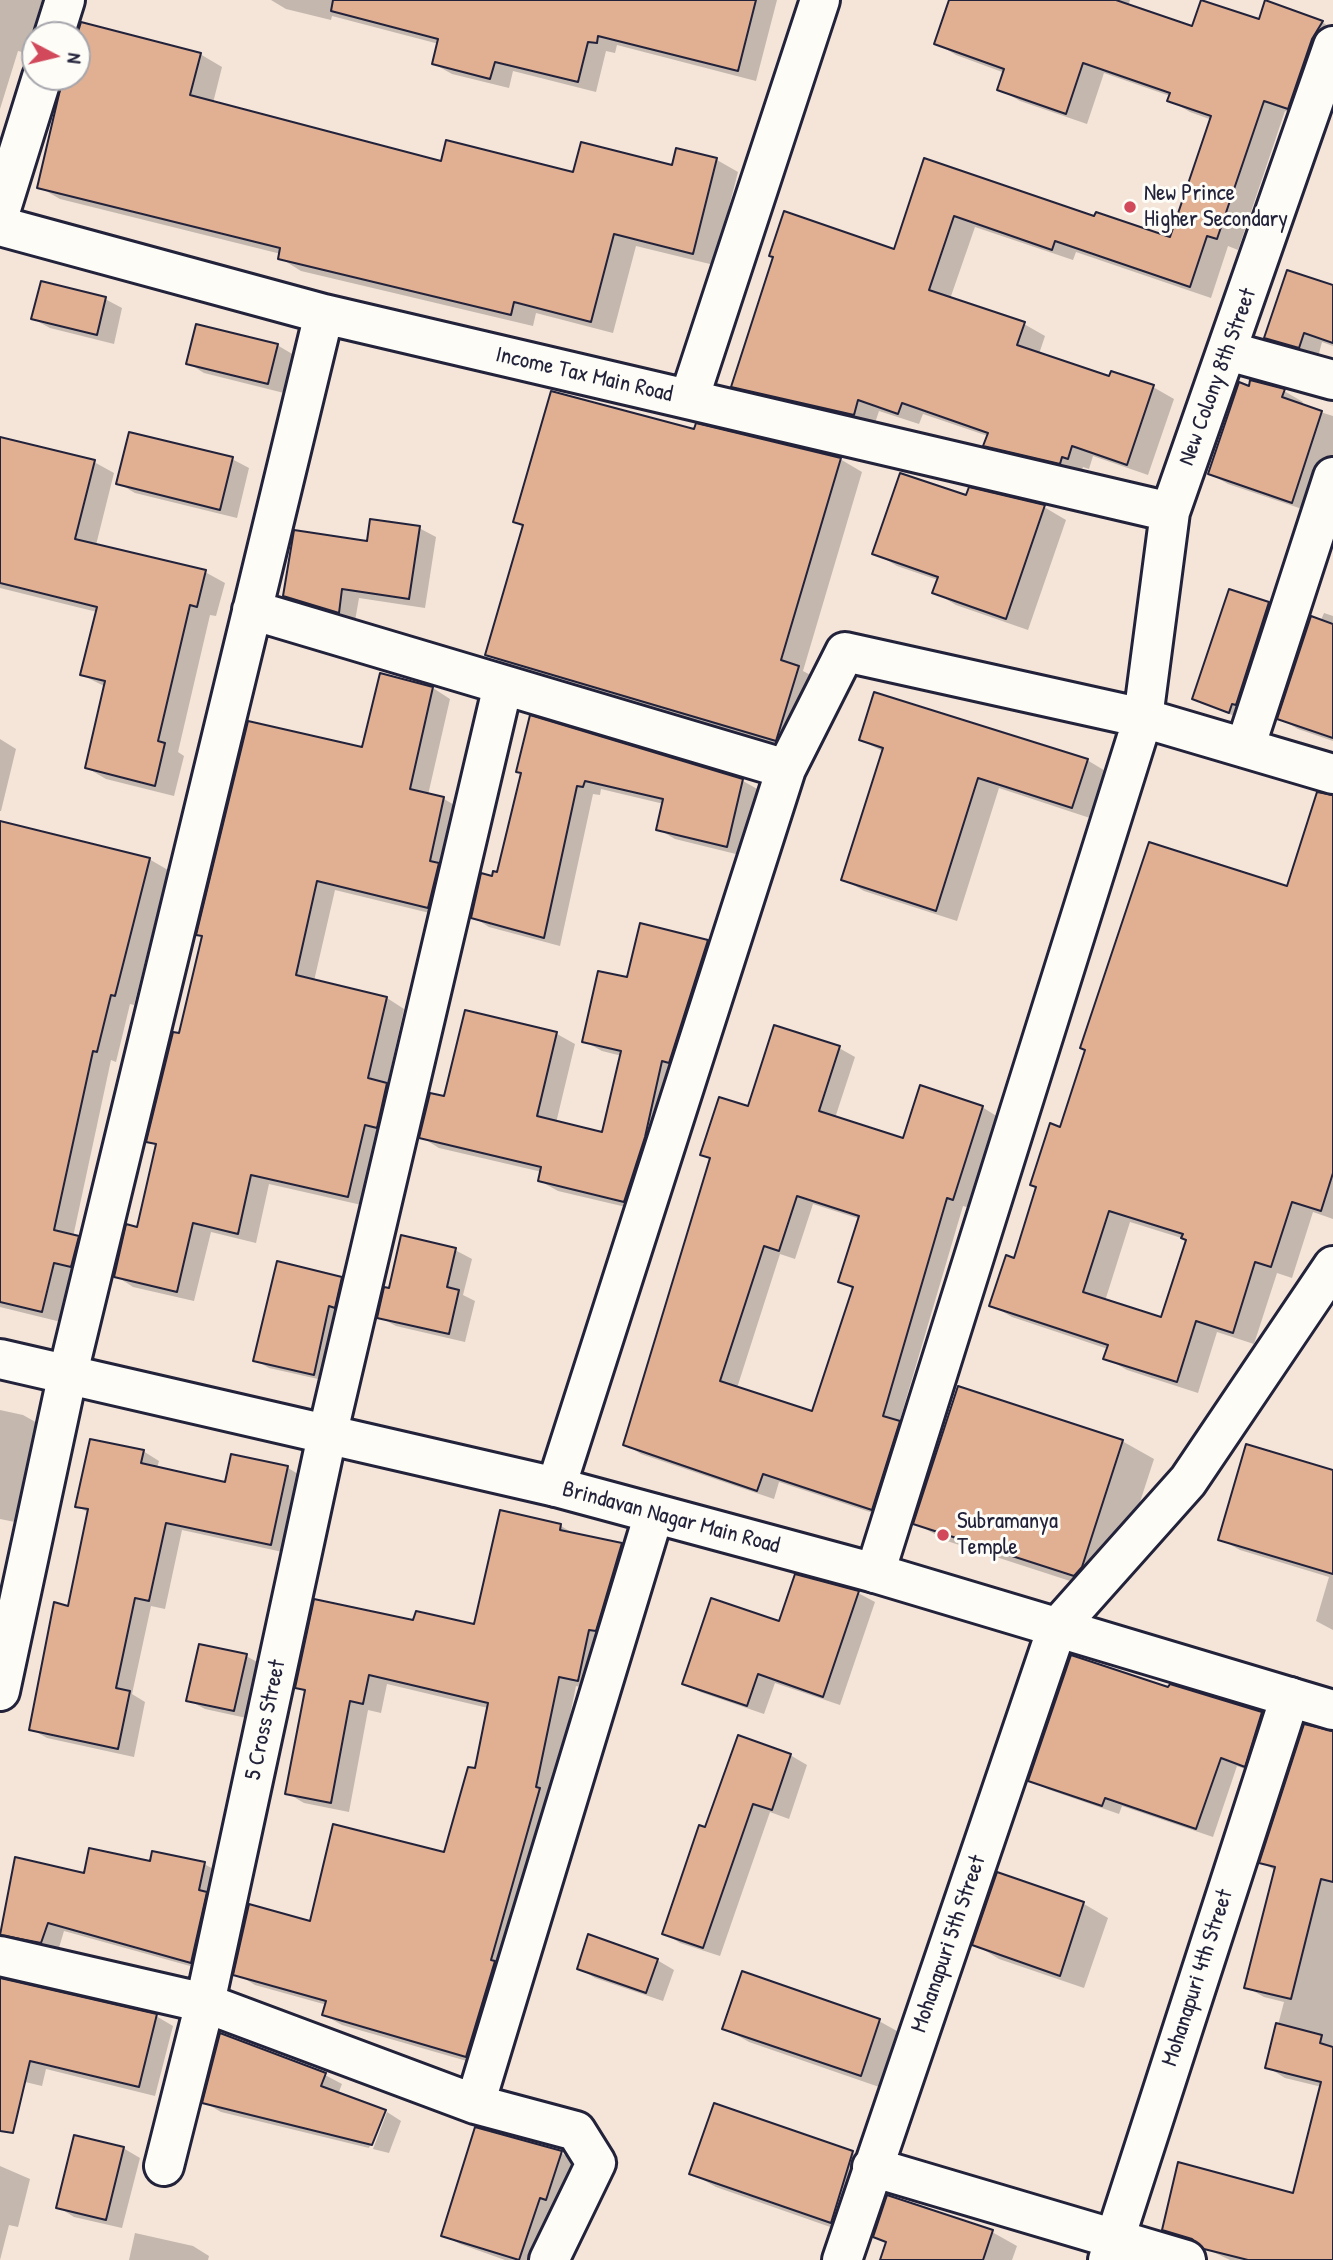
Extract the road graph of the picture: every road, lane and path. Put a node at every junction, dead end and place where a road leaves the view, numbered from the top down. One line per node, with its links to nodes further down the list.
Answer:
1 (65, 0): 3 (street)
2 (820, 0): 11 (street)
3 (58, 21)
4 (1329, 69): 9 (street, New Colony 8th Street)
5 (37, 91): 6 (street)
6 (0, 212)
7 (0, 226): 8 (street, Income Tax Main Road)
8 (324, 314): 11 (street, Income Tax Main Road); 14 (street)
9 (1228, 351): 10 (street); 13 (street, New Colony 8th Street)
10 (1333, 380)
11 (689, 400): 13 (street, Income Tax Main Road)
12 (1333, 477): 17 (street)
13 (1170, 512): 16 (street, New Colony 8th Street)
14 (252, 610): 15 (street); 22 (street)
15 (503, 685): 18 (street); 23 (street, 5 Cross Street)
16 (1143, 718): 17 (street); 18 (street); 26 (street, New Colony 8th Street)
17 (1245, 748): 19 (street)
18 (786, 769): 24 (street)
19 (1333, 774)
20 (1333, 1266): 27 (street)
21 (0, 1359): 22 (street, Brindavan Nagar Main Road)
22 (68, 1373): 23 (street, Brindavan Nagar Main Road); 28 (street)
23 (327, 1436): 24 (street, Brindavan Nagar Main Road); 32 (street, 5 Cross Street)
24 (556, 1486): 25 (street, Brindavan Nagar Main Road)
25 (654, 1514): 26 (street, Brindavan Nagar Main Road); 33 (street)
26 (875, 1573): 27 (street, Brindavan Nagar Main Road)
27 (1058, 1628): 29 (street, Brindavan Nagar Main Road); 35 (street, Mohanapuri 5th Street)
28 (1, 1685)
29 (1290, 1697): 30 (street, Brindavan Nagar Main Road); 36 (street, Mohanapuri 4th Street)
30 (1333, 1710)
31 (0, 1956): 32 (street)
32 (205, 2003): 33 (street); 34 (street, 5 Cross Street)
33 (475, 2104): 37 (street)
34 (164, 2166)
35 (873, 2168): 36 (street); 38 (street, Mohanapuri 5th Street)
36 (1111, 2249): 39 (street)
37 (549, 2260)
38 (842, 2260)
39 (1186, 2260)

